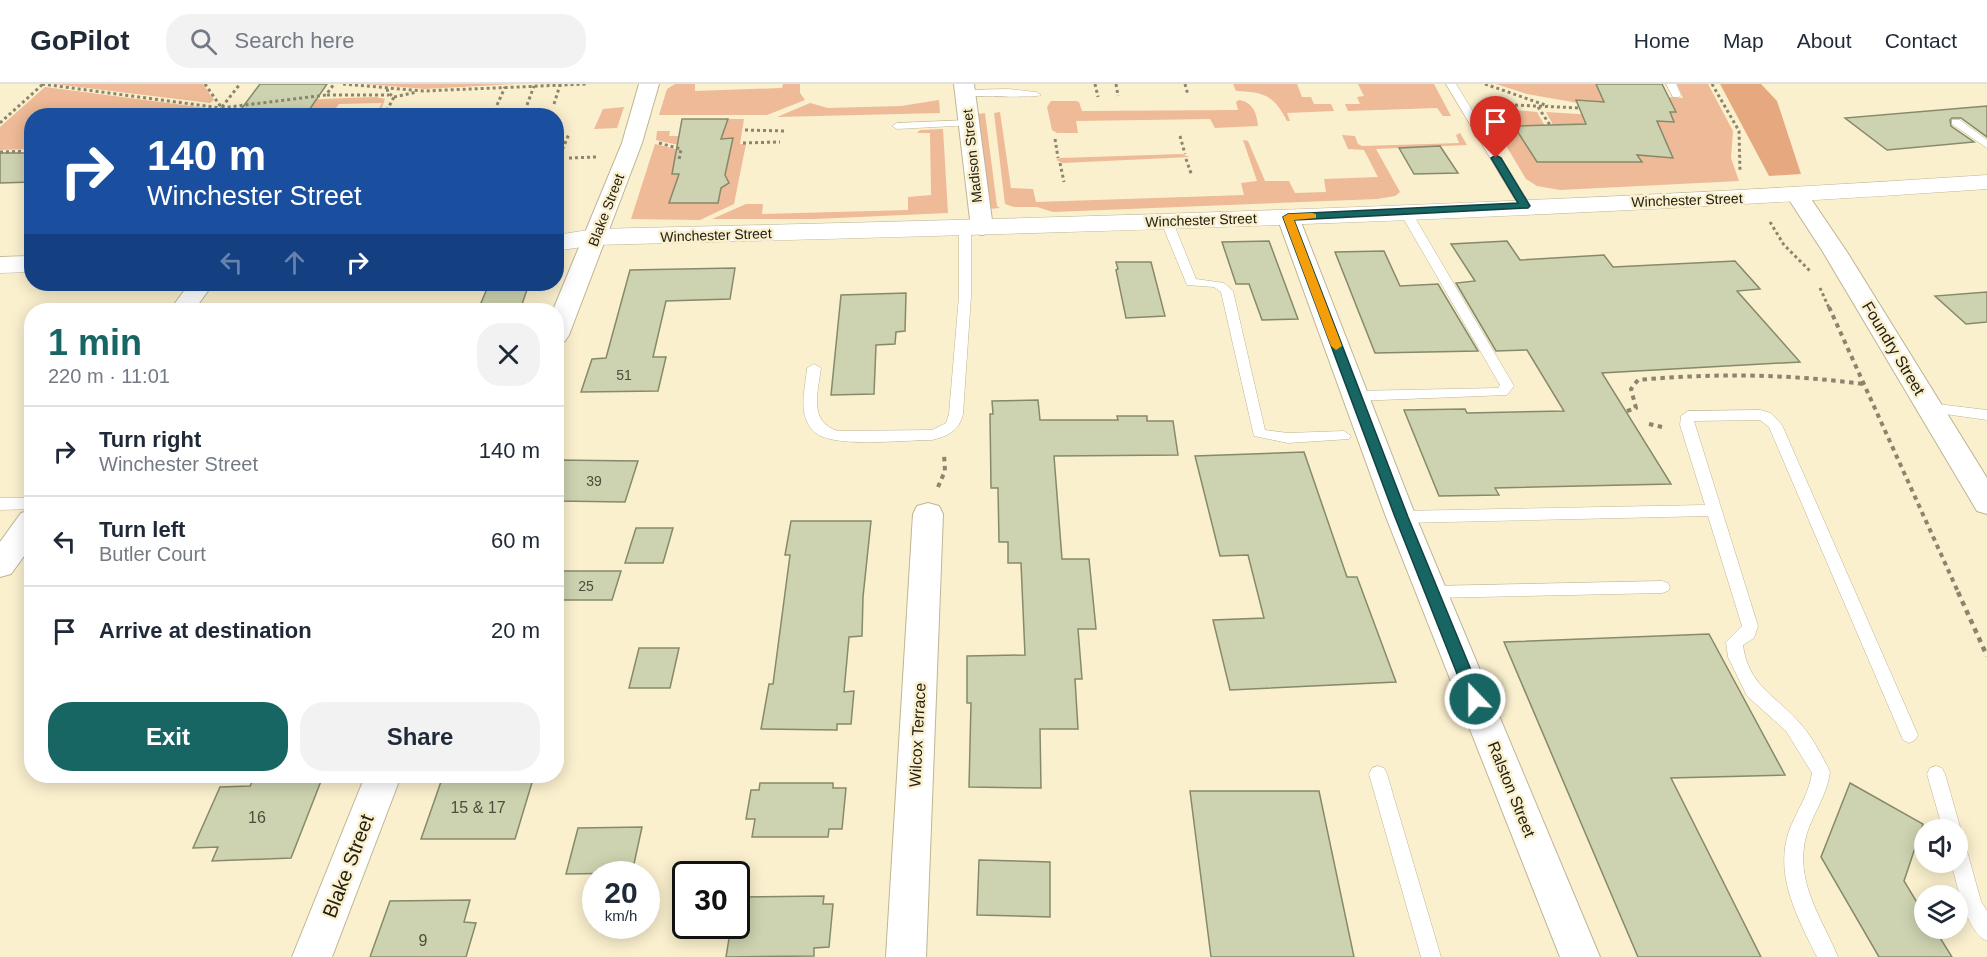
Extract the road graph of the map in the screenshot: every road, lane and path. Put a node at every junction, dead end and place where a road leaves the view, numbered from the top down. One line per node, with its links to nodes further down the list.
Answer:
1 (42, 84): 36 (path); 42 (path)
2 (205, 84): 36 (path)
3 (240, 84): 36 (path)
4 (334, 84): 22 (path)
5 (343, 84): 19 (path)
6 (570, 84): 7 (path); 16 (path)
7 (587, 84)
8 (649, 84): 74 (street, Blake Street)
9 (1095, 84): 29 (path)
10 (1116, 84): 27 (path)
11 (1185, 84): 25 (path)
12 (1451, 84): 40 (lane)
13 (1485, 84): 34 (path)
14 (1671, 84): 26 (lane)
15 (1712, 84): 48 (path)
16 (560, 85): 17 (path); 30 (path)
17 (533, 86): 18 (path); 33 (path)
18 (505, 87): 21 (path); 32 (path)
19 (387, 88): 21 (path); 23 (path)
20 (965, 89): 24 (lane); 43 (street, Madison Street)
21 (424, 91): 28 (path)
22 (326, 95): 23 (path); 36 (path)
23 (389, 95): 28 (path)
24 (1036, 95)
25 (1188, 95)
26 (1676, 95)
27 (1118, 96)
28 (394, 97): 37 (path)
29 (1098, 97)
30 (554, 104)
31 (1487, 104): 35 (path)
32 (497, 105)
33 (527, 105)
34 (1549, 106): 35 (path); 38 (path)
35 (1538, 107): 44 (path)
36 (221, 108)
37 (388, 108)
38 (1580, 108)
39 (1460, 122): 40 (lane)
40 (1474, 122): 68 (lane)
41 (1956, 122): 55 (lane)
42 (0, 123)
43 (969, 123): 45 (lane); 72 (street, Madison Street)
44 (1550, 125)
45 (897, 126)
46 (745, 130): 47 (path)
47 (784, 131)
48 (1739, 131)
49 (569, 134): 56 (path)
50 (1180, 136): 64 (path)
51 (1055, 139): 61 (path)
52 (650, 140): 62 (path)
53 (780, 142): 54 (path)
54 (743, 143)
55 (1987, 145)
56 (564, 146)
57 (24, 151): 58 (path)
58 (0, 152)
59 (600, 157): 60 (path)
60 (569, 158)
61 (1058, 158)
62 (679, 160)
63 (1060, 163): 65 (path)
64 (1192, 176)
65 (1064, 182)
66 (1987, 182): 67 (street, Winchester Street)
67 (1797, 195): 68 (street, Winchester Street); 85 (street, Foundry Street)
68 (1525, 206): 69 (street, Winchester Street)
69 (1405, 212): 70 (street, Winchester Street); 84 (lane)
70 (1288, 217): 71 (street, Winchester Street); 84 (street, Ralston Street)
71 (1167, 222): 72 (street, Winchester Street); 91 (lane)
72 (973, 228): 74 (street, Winchester Street); 90 (lane)
73 (564, 231): 74 (street, Winchester Street)
74 (595, 237): 75 (street, Winchester Street); 81 (street, Blake Street)
75 (564, 242)
76 (24, 246): 77 (street)
77 (0, 248)
78 (24, 264): 79 (street)
79 (0, 266)
80 (1818, 284): 83 (path)
81 (564, 315)
82 (814, 368): 90 (lane)
83 (1863, 384): 86 (path); 101 (path)
84 (1355, 396): 98 (street, Ralston Street)
85 (1929, 408): 87 (lane); 92 (street, Foundry Street)
86 (1627, 411)
87 (1987, 415)
88 (1649, 424): 89 (path)
89 (1668, 430)
90 (944, 432): 97 (path)
91 (1344, 436)
92 (1977, 472): 94 (street, Foundry Street)
93 (24, 503): 95 (lane)
94 (1987, 503)
95 (0, 504)
96 (1714, 510): 98 (lane); 102 (lane); 113 (lane)
97 (928, 514): 110 (street, Wilcox Terrace)
98 (1401, 517): 100 (street, Ralston Street)
99 (1662, 587): 100 (lane)
100 (1432, 592): 112 (street, Ralston Street)
101 (1987, 656)
102 (1909, 735)
103 (1378, 774): 111 (lane)
104 (1936, 774): 106 (lane)
105 (380, 783): 109 (street, Blake Street)
106 (1949, 819)
107 (1964, 873): 108 (lane)
108 (1987, 931)
109 (312, 957)
110 (906, 957)
111 (1431, 957)
112 (1580, 957)
113 (1828, 957)

